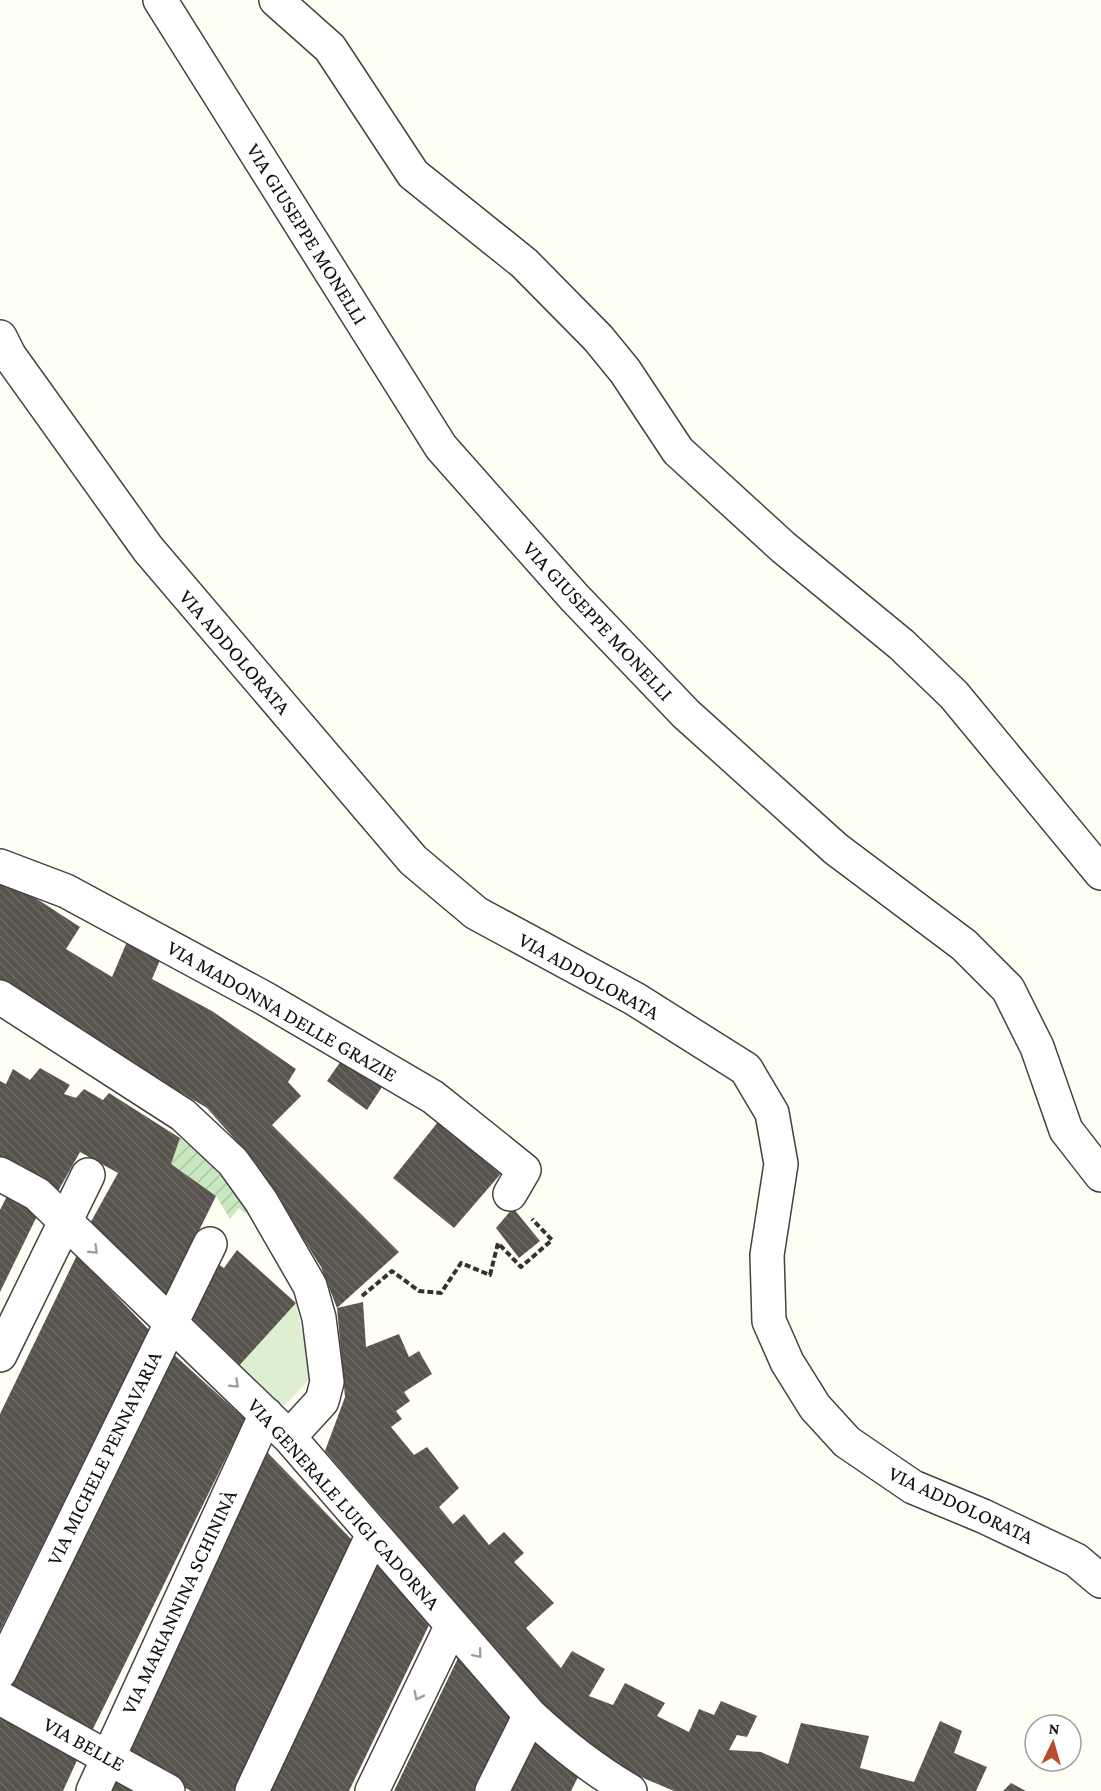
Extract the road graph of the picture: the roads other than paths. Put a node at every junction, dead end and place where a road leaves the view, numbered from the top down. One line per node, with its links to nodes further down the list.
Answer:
1 (160, 0): 8 (street, VIA GIUSEPPE MONELLI)
2 (276, 0): 5 (street)
3 (0, 337): 18 (street, VIA ADDOLORATA)
4 (0, 866): 10 (street, VIA MADONNA DELLE GRAZIE)
5 (1101, 873)
6 (0, 997): 16 (street)
7 (0, 1174): 11 (street, VIA GENERALE LUIGI CADORNA)
8 (1101, 1175)
9 (88, 1176): 11 (street)
10 (510, 1194)
11 (64, 1222): 13 (street, VIA GENERALE LUIGI CADORNA, one-way to 13); 14 (street)
12 (210, 1244): 13 (street, VIA MICHELE PENNAVARIA)
13 (170, 1323): 15 (street, VIA GENERALE LUIGI CADORNA, one-way to 15); 20 (street, VIA MICHELE PENNAVARIA)
14 (0, 1356)
15 (266, 1414): 16 (street, VIA GENERALE LUIGI CADORNA); 23 (street, VIA MARIANNINA SCHININÀ)
16 (289, 1437): 17 (street, VIA GENERALE LUIGI CADORNA)
17 (374, 1534): 19 (street, VIA GENERALE LUIGI CADORNA); 27 (street)
18 (1101, 1581)
19 (452, 1625): 22 (street, VIA GENERALE LUIGI CADORNA, one-way to 22); 28 (street, one-way to 28)
20 (0, 1672)
21 (0, 1698): 23 (street, VIA BELLE)
22 (530, 1715): 24 (street, VIA GENERALE LUIGI CADORNA); 29 (street)
23 (108, 1757): 25 (street, VIA MARIANNINA SCHININÀ); 26 (street, VIA BELLE)
24 (595, 1782): 30 (street, VIA GENERALE LUIGI CADORNA)
25 (93, 1791)
26 (168, 1791)
27 (252, 1791)
28 (372, 1791)
29 (492, 1791)
30 (630, 1791)

